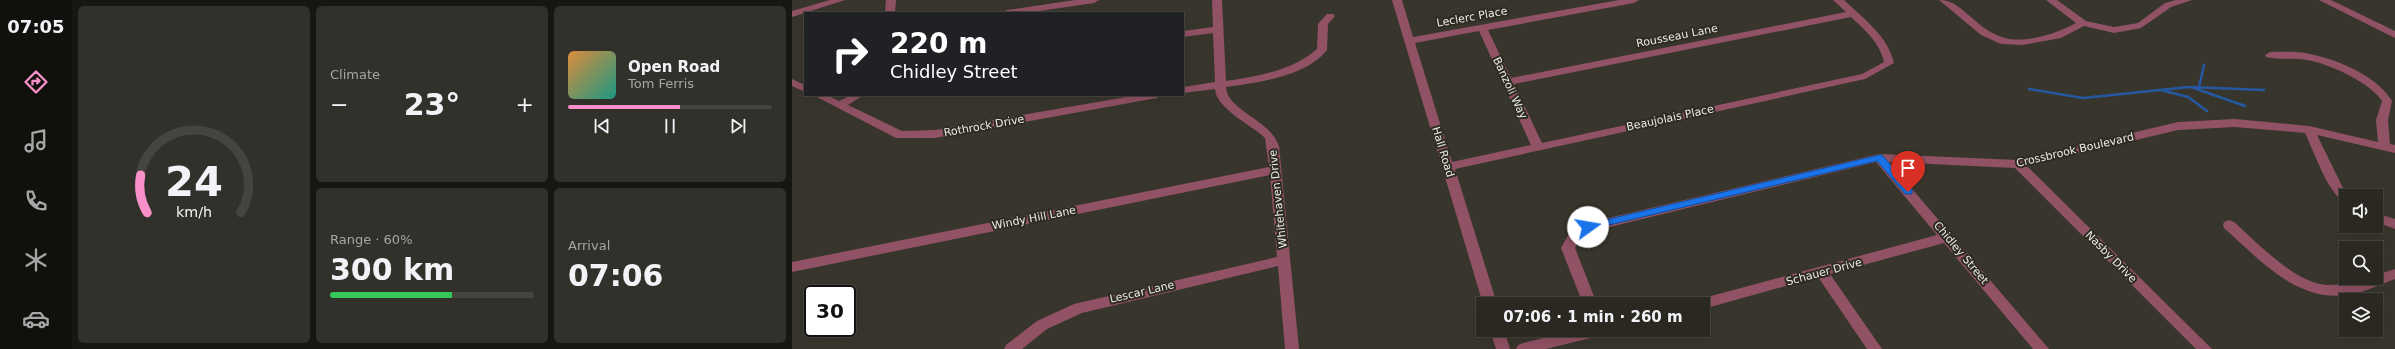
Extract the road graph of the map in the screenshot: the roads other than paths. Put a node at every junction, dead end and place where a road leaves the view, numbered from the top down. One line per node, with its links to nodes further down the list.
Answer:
1 (840, 0): 16 (street)
2 (891, 0): 14 (street)
3 (1094, 0): 15 (street)
4 (1217, 0): 20 (street, Whitehaven Drive)
5 (1397, 0): 24 (street, Hall Road)
6 (1634, 0): 21 (street, Leclerc Place)
7 (1838, 0): 17 (street)
8 (1944, 0): 19 (street)
9 (2050, 0): 19 (street)
10 (2159, 0): 13 (street)
11 (2188, 0): 13 (street)
12 (2324, 0): 23 (street)
13 (2168, 5): 19 (street)
14 (890, 12)
15 (1014, 12)
16 (792, 14)
17 (1852, 14): 27 (street, Rousseau Lane); 37 (street, Beaujolais Place)
18 (1330, 16): 28 (street)
19 (2083, 23)
20 (1218, 28): 22 (street); 28 (street, Whitehaven Drive)
21 (1482, 28): 24 (street, Leclerc Place); 27 (street, Banzoli Way)
22 (1184, 34)
23 (2395, 35)
24 (1410, 41): 41 (street, Hall Road)
25 (2270, 55): 36 (street)
26 (792, 82): 29 (street)
27 (1507, 82): 37 (street, Banzoli Way)
28 (1219, 84): 30 (street); 42 (street, Whitehaven Drive)
29 (804, 88)
30 (1184, 90)
31 (820, 96): 34 (street, Rothrock Drive)
32 (857, 96): 34 (street)
33 (1151, 96): 34 (street, Rothrock Drive)
34 (840, 105)
35 (2309, 130): 36 (street, Crossbrook Boulevard); 40 (street, Crossbrook Boulevard); 43 (street)
36 (2384, 145): 38 (street, Crossbrook Boulevard)
37 (1538, 147): 41 (street, Beaujolais Place)
38 (2395, 149)
39 (1879, 158): 40 (street, Crossbrook Boulevard); 47 (street, Chidley Street); 53 (street, Crossbrook Boulevard)
40 (2018, 164): 63 (street, Nasby Drive)
41 (1448, 167): 52 (street, Hall Road)
42 (1276, 170): 48 (street, Whitehaven Drive); 49 (street, Windy Hill Lane)
43 (2339, 192)
44 (2383, 220): 45 (street)
45 (2395, 224)
46 (2229, 225): 51 (street)
47 (1948, 237): 50 (street, Schauer Drive); 62 (street, Chidley Street)
48 (1284, 260): 57 (street, Lescar Lane); 58 (street, Whitehaven Drive)
49 (792, 267)
50 (1822, 273): 54 (street, Schauer Drive); 61 (street)
51 (2395, 274)
52 (1488, 297)
53 (1587, 297)
54 (1710, 301)
55 (1500, 337): 59 (street)
56 (1571, 337): 60 (street)
57 (1011, 349)
58 (1292, 349)
59 (1503, 349)
60 (1523, 349)
61 (1874, 349)
62 (2042, 349)
63 (2206, 349)

